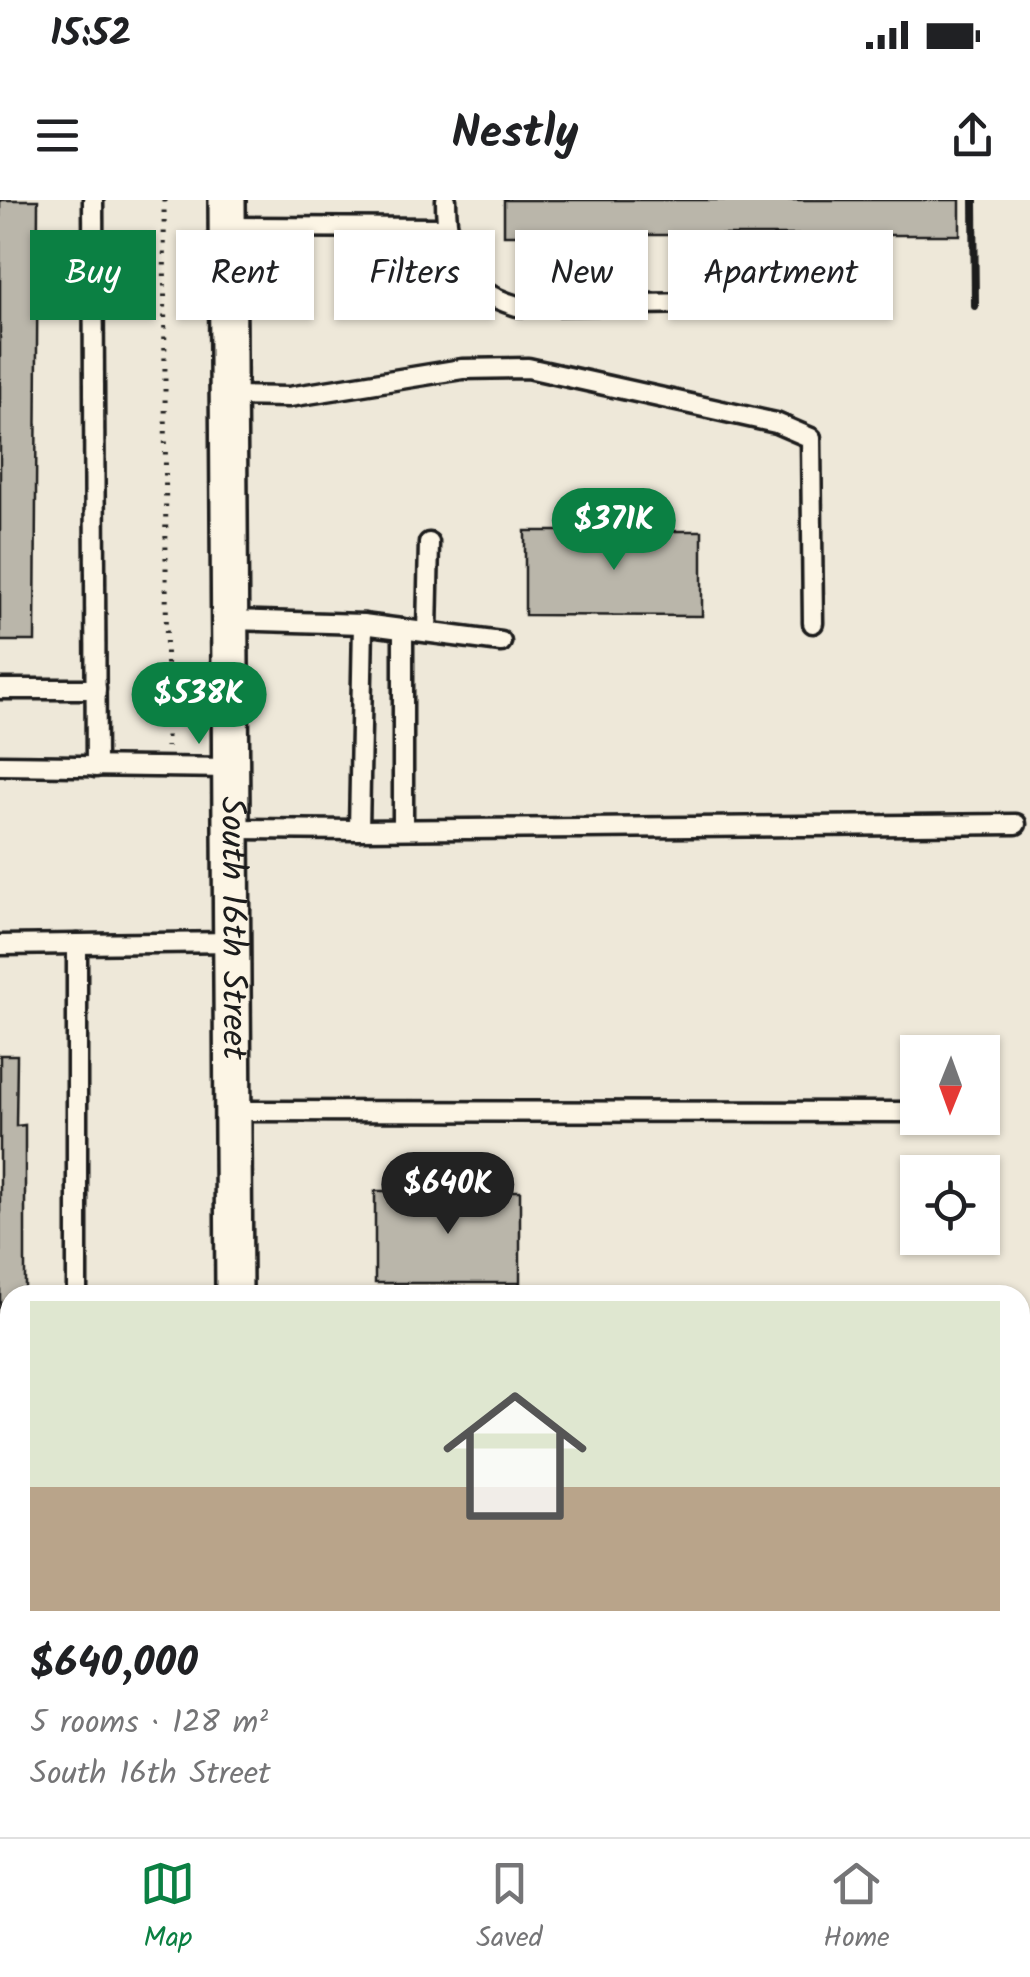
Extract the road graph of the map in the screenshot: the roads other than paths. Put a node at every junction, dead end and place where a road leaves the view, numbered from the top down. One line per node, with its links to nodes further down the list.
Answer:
1 (93, 200): 15 (lane)
2 (446, 200): 4 (lane)
3 (227, 213): 4 (lane); 6 (street, South 16th Street)
4 (446, 228): 5 (lane)
5 (668, 303)
6 (231, 396): 8 (street, South 16th Street); 9 (lane)
7 (429, 543): 12 (lane)
8 (230, 620): 10 (lane); 18 (street, South 16th Street)
9 (813, 623)
10 (363, 624): 11 (lane); 22 (lane)
11 (403, 629): 12 (lane); 21 (lane)
12 (426, 632): 13 (lane)
13 (501, 642)
14 (0, 689): 15 (lane)
15 (96, 689): 17 (lane)
16 (0, 766): 17 (lane)
17 (96, 766): 18 (lane)
18 (232, 768): 20 (street, South 16th Street)
19 (1016, 824): 21 (lane)
20 (232, 829): 22 (lane); 23 (street, South 16th Street)
21 (403, 829): 22 (lane)
22 (360, 830)
23 (232, 942): 24 (lane); 26 (street, South 16th Street)
24 (76, 944): 25 (lane); 28 (lane)
25 (0, 946)
26 (233, 1110): 27 (lane); 29 (street, South 16th Street)
27 (900, 1112)
28 (77, 1285)
29 (234, 1285)

